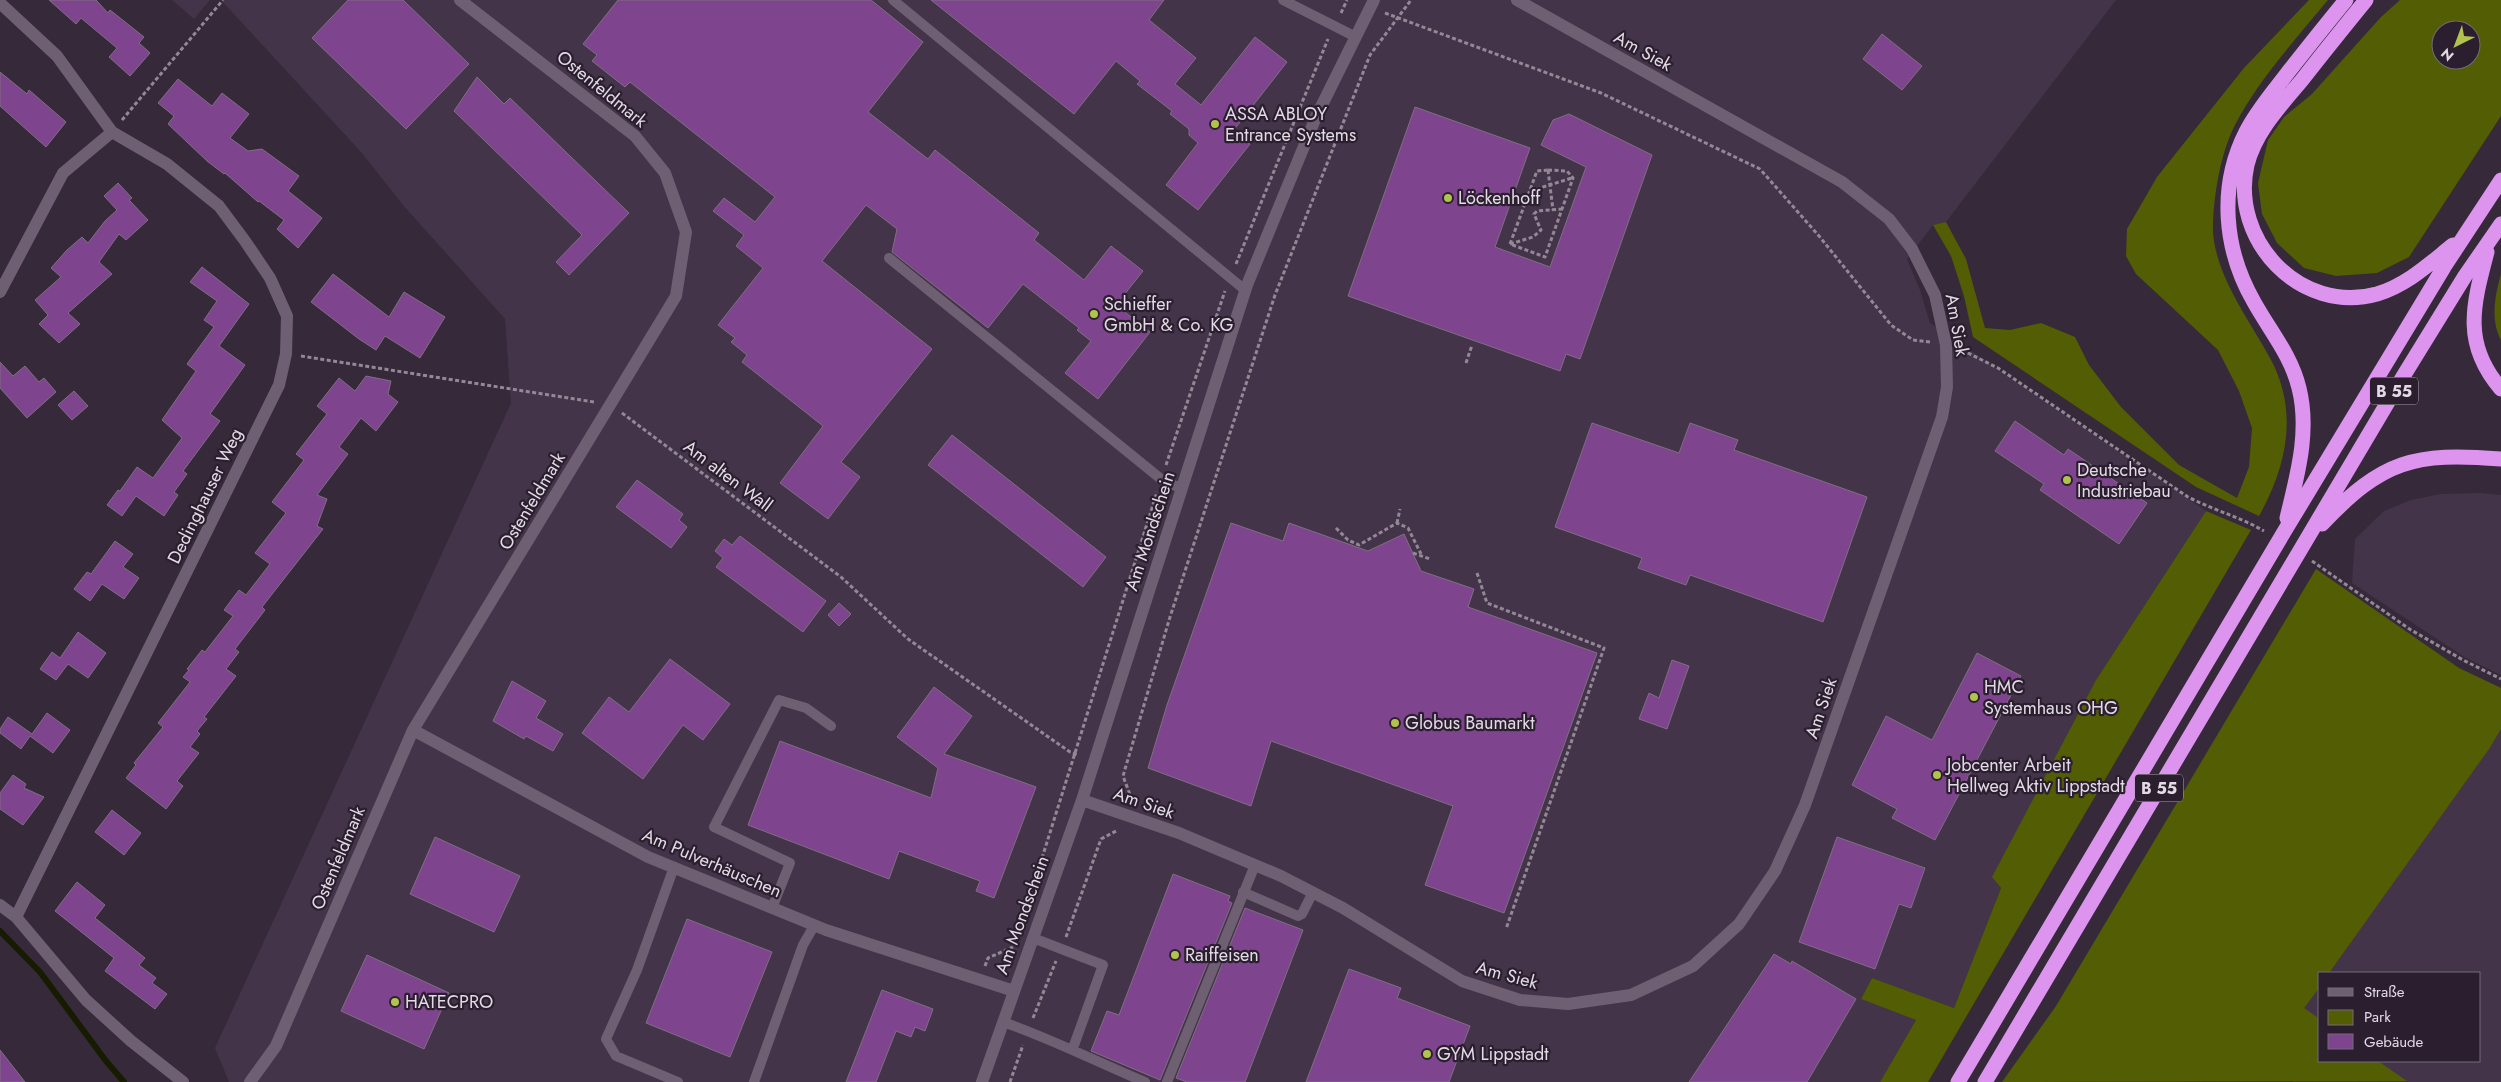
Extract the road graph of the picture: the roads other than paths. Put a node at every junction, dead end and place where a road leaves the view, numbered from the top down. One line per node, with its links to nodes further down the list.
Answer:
1 (460, 0): 24 (street, Ostenfeldmark)
2 (893, 0): 16 (lane)
3 (1283, 0): 9 (lane)
4 (1374, 0): 9 (street, Am Mondschein)
5 (1517, 0): 29 (street, Am Siek)
6 (2346, 0): 21 (highway)
7 (2366, 0): 13 (highway)
8 (0, 3): 10 (street, Dedinghauser Weg)
9 (1354, 36): 16 (street, Am Mondschein)
10 (112, 132): 17 (street); 32 (street, Dedinghauser Weg)
11 (2501, 180): 13 (highway, B 55)
12 (2501, 224): 14 (highway, B 55)
13 (2462, 238): 21 (highway, B 55)
14 (2490, 241): 18 (highway); 22 (highway, B 55)
15 (888, 258): 20 (lane)
16 (1245, 290): 20 (street, Am Mondschein)
17 (0, 292)
18 (2501, 390)
19 (2501, 459): 22 (highway)
20 (1182, 489): 25 (street, Am Mondschein)
21 (2284, 532): 45 (highway, B 55)
22 (2304, 544): 46 (highway, B 55)
23 (831, 726): 31 (lane)
24 (413, 730): 27 (street, Am Pulverhäuschen); 39 (street, Ostenfeldmark)
25 (1082, 800): 26 (street, Am Siek); 34 (street, Am Mondschein)
26 (1255, 865): 28 (lane); 29 (street, Am Siek)
27 (674, 867): 31 (street, Am Pulverhäuschen); 40 (lane)
28 (1243, 892): 29 (lane); 44 (lane)
29 (1313, 892)
30 (0, 905): 32 (street)
31 (772, 908): 33 (street, Am Pulverhäuschen)
32 (16, 917): 38 (street)
33 (814, 926): 35 (street, Am Pulverhäuschen); 41 (lane)
34 (1033, 938): 35 (street, Am Mondschein); 37 (lane)
35 (1014, 991): 36 (street, Am Mondschein)
36 (1003, 1022): 37 (lane); 42 (street, Am Mondschein)
37 (1073, 1048): 43 (lane)
38 (183, 1082)
39 (250, 1082)
40 (678, 1082)
41 (754, 1082)
42 (982, 1082)
43 (1145, 1082)
44 (1167, 1082)
45 (1958, 1082)
46 (1985, 1082)

